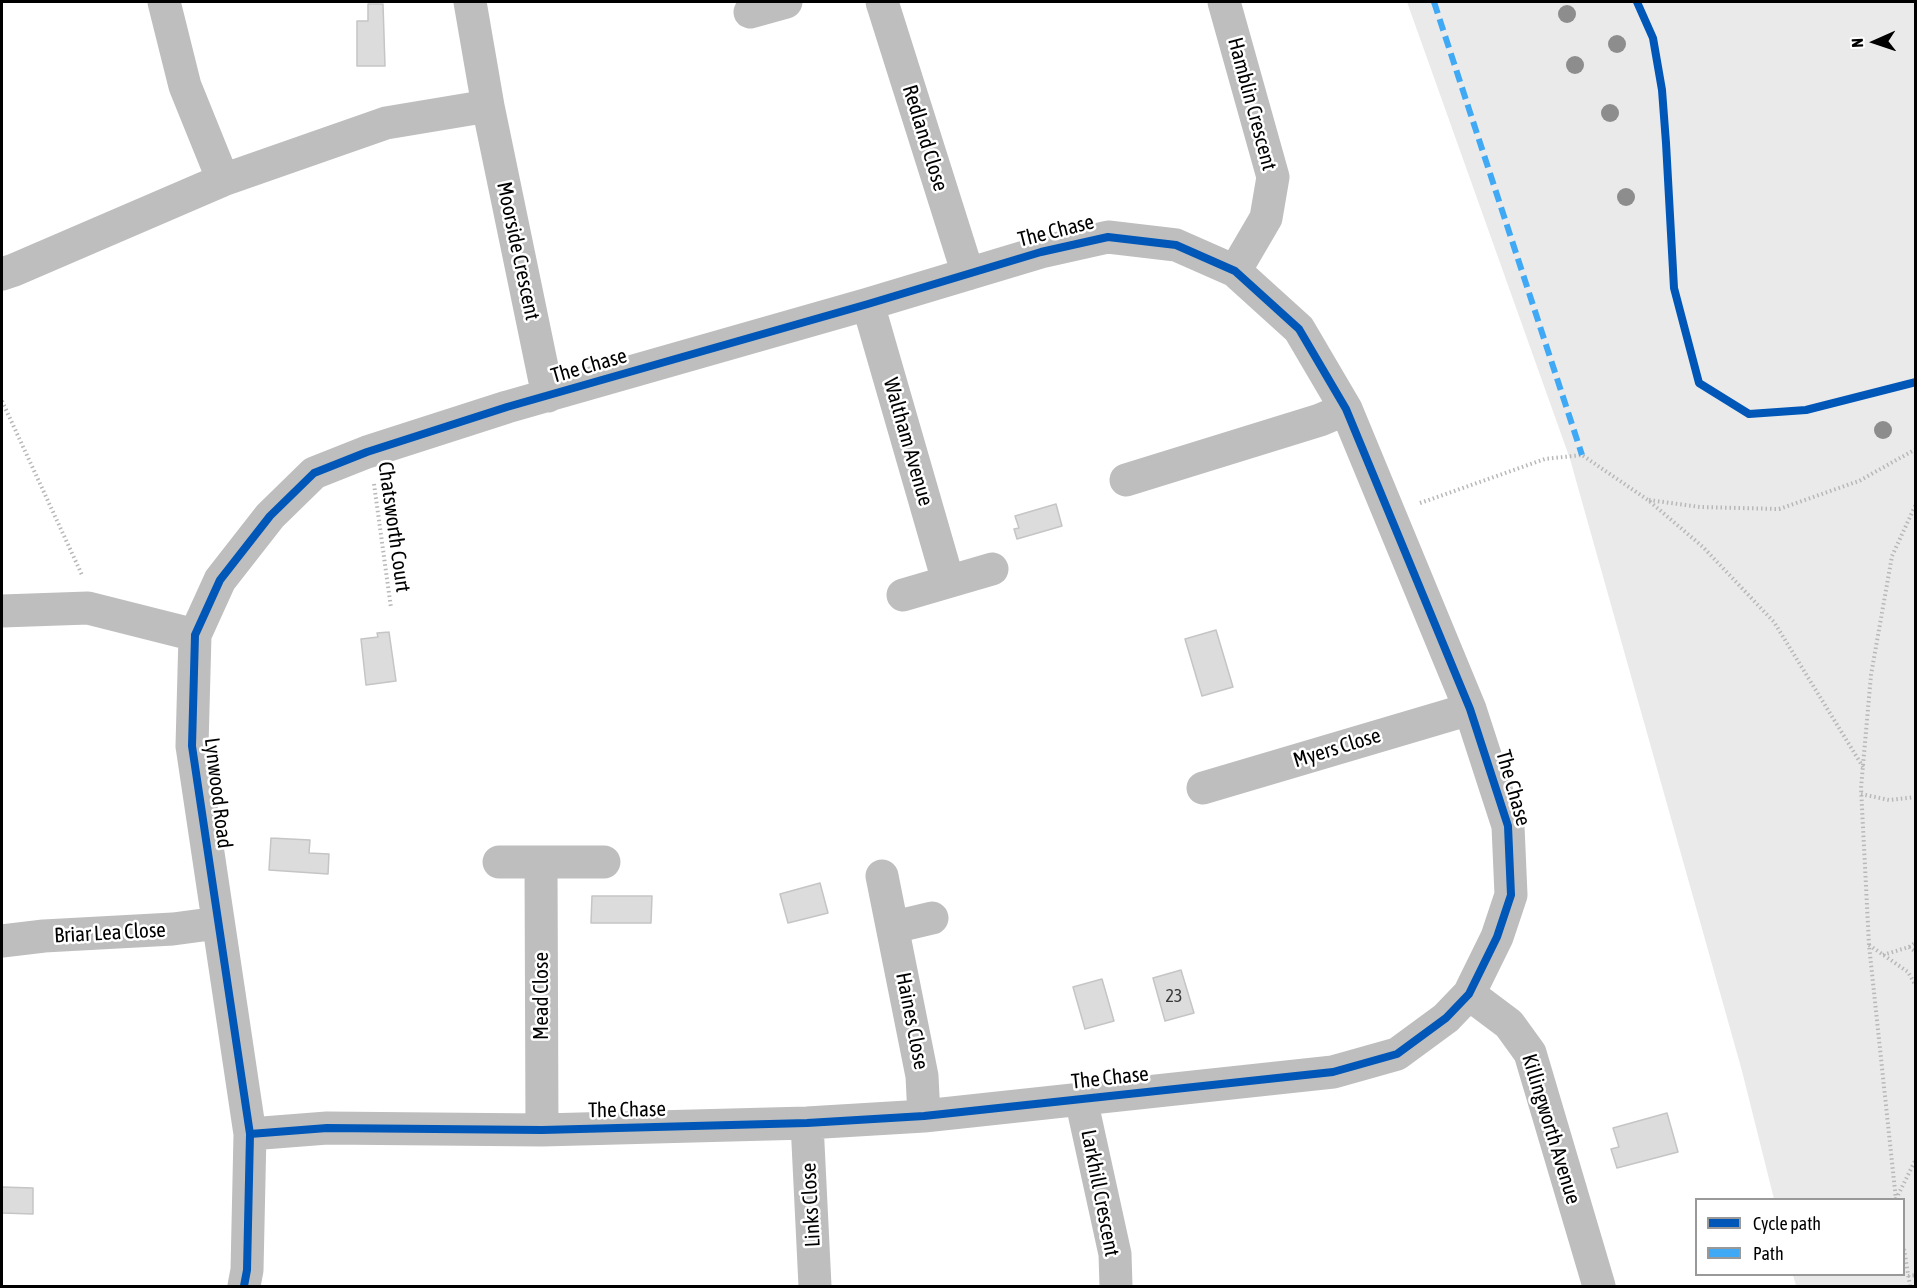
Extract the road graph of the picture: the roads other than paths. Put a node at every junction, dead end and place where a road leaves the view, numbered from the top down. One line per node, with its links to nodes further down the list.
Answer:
1 (164, 2): 8 (street)
2 (470, 2): 7 (street, Moorside Crescent)
3 (786, 2): 6 (street)
4 (882, 2): 11 (street, Redland Close)
5 (1224, 2): 9 (street, Hamblin Crescent)
6 (750, 12)
7 (488, 106): 8 (street); 13 (street, Moorside Crescent)
8 (224, 180): 10 (street)
9 (1235, 271): 11 (street, The Chase); 15 (street, The Chase)
10 (2, 274)
11 (968, 274): 12 (street, The Chase)
12 (868, 304): 13 (street, The Chase); 18 (street, Waltham Avenue)
13 (548, 396): 14 (street, The Chase)
14 (507, 407): 21 (street, Lynwood Road)
15 (1346, 409): 16 (street); 22 (street, The Chase)
16 (1126, 480)
17 (992, 569): 18 (street)
18 (948, 581): 19 (street)
19 (903, 595)
20 (2, 611): 21 (street)
21 (195, 635): 29 (street, Lynwood Road)
22 (1470, 709): 23 (street, Myers Close); 32 (street, The Chase)
23 (1203, 788)
24 (499, 862): 25 (street)
25 (541, 862): 26 (street); 36 (street, Mead Close)
26 (604, 862)
27 (882, 876): 30 (street, Haines Close)
28 (932, 918): 30 (street)
29 (218, 923): 31 (street, Briar Lea Close); 37 (street, Lynwood Road)
30 (894, 927): 34 (street, Haines Close)
31 (2, 941)
32 (1469, 994): 33 (street, The Chase); 41 (street, Killingworth Avenue)
33 (1081, 1099): 34 (street, The Chase); 40 (street, Larkhill Crescent)
34 (924, 1116): 35 (street, The Chase)
35 (807, 1123): 36 (street, The Chase); 39 (street, Links Close)
36 (542, 1130): 37 (street, The Chase)
37 (250, 1134): 38 (street, Lynwood Road)
38 (244, 1287)
39 (814, 1287)
40 (1116, 1287)
41 (1599, 1287)

